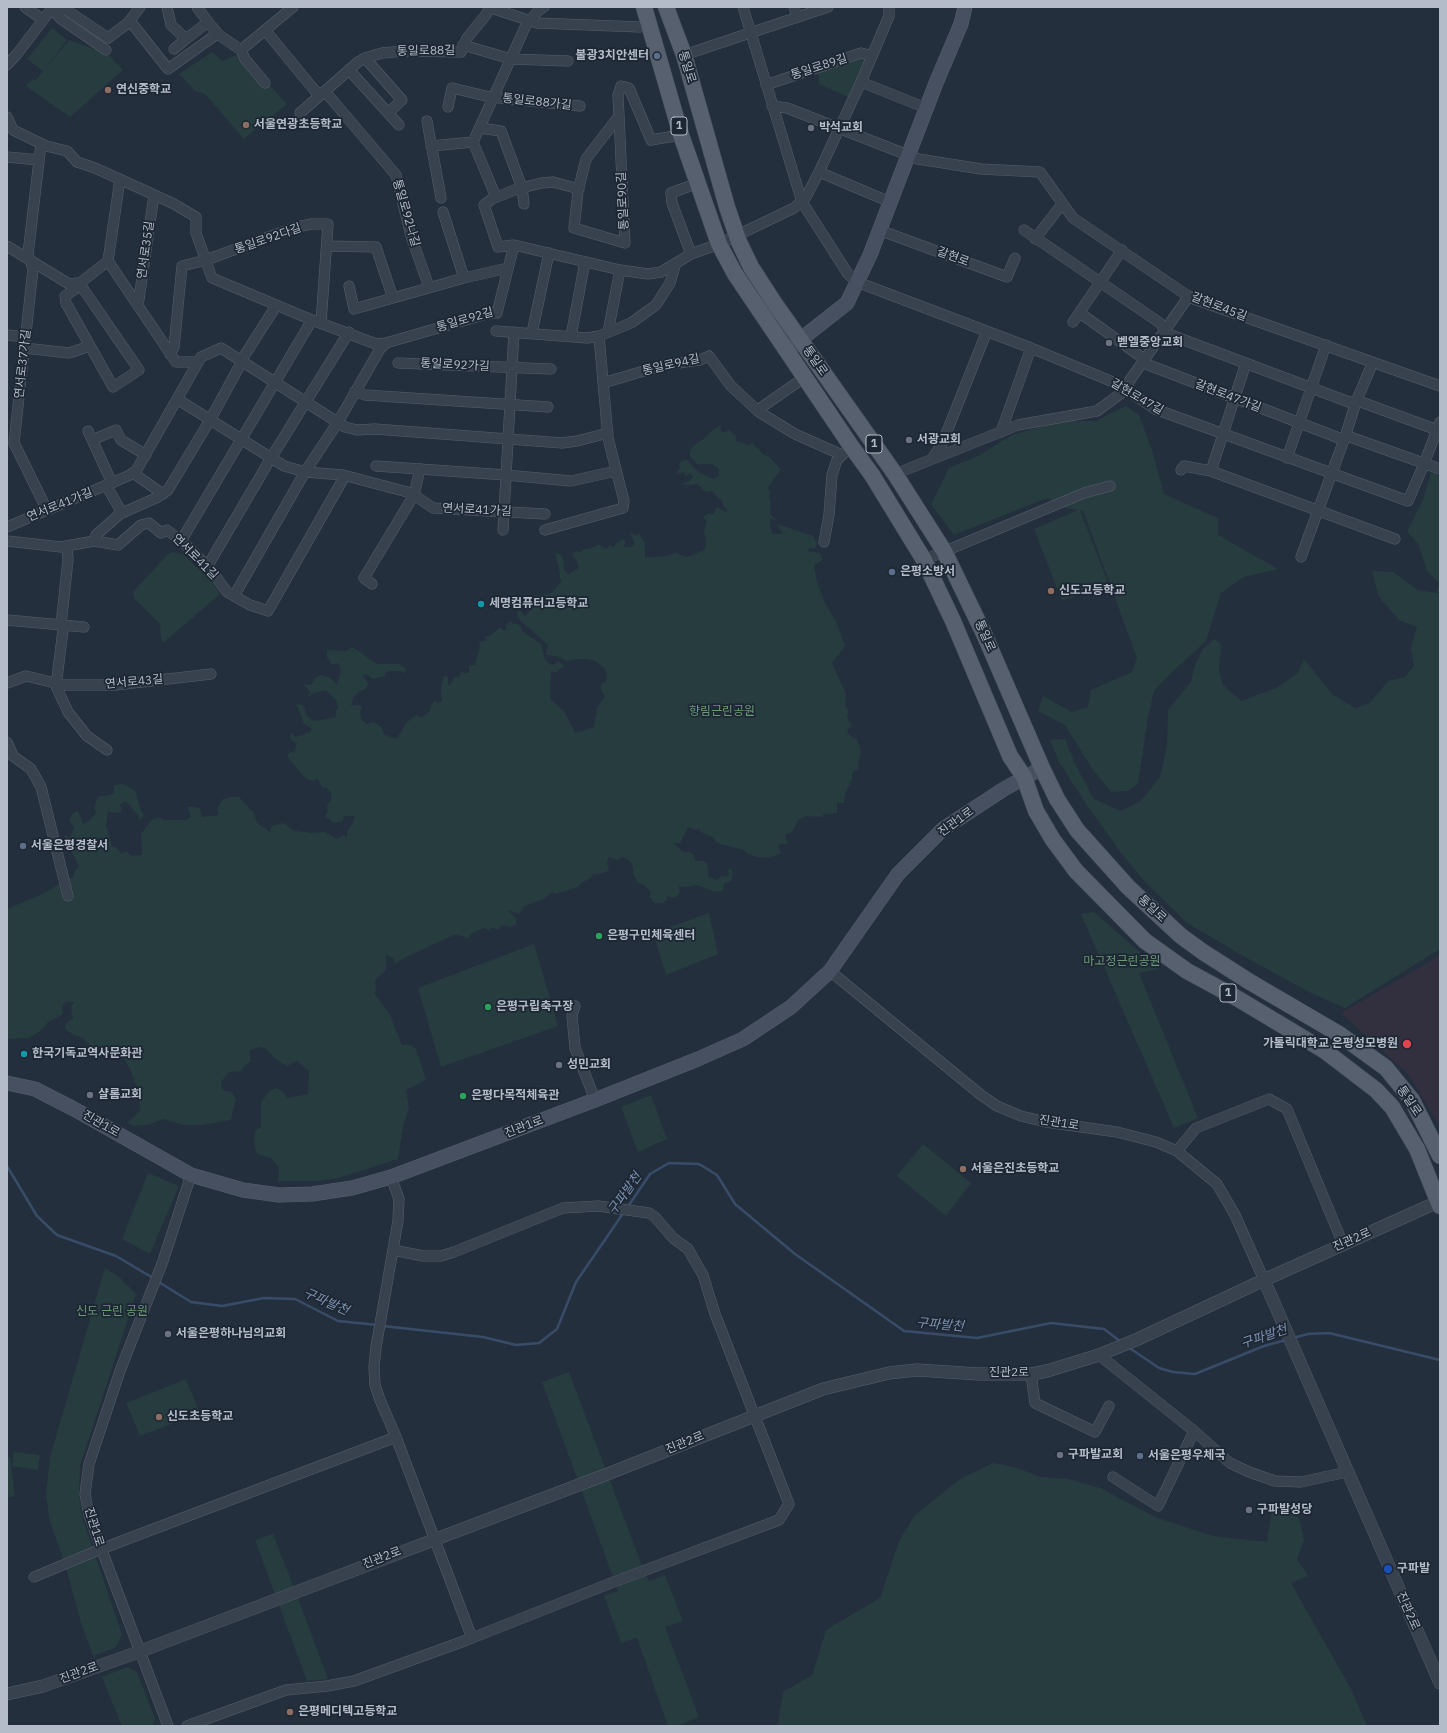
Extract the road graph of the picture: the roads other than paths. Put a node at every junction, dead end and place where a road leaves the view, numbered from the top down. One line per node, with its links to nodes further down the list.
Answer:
1 (25, 7): 21 (street)
2 (140, 7): 23 (street)
3 (167, 7): 29 (street)
4 (197, 7): 24 (street)
5 (276, 7): 19 (street)
6 (293, 7): 19 (street)
7 (489, 7): 18 (street, 통일로88길); 30 (street, 통일로88길)
8 (535, 7): 22 (street)
9 (544, 7): 22 (street)
10 (644, 7): 25 (main road, 통일로 / 1)
11 (666, 7): 34 (main road, 통일로 / 1)
12 (743, 7): 27 (street)
13 (794, 7): 20 (street)
14 (828, 7): 20 (street)
15 (889, 7): 35 (street, 통일로89길)
16 (965, 7): 49 (main road)
17 (52, 8): 21 (street); 23 (street); 32 (street)
18 (504, 10): 22 (street, 통일로88길)
19 (284, 14): 26 (street)
20 (797, 17): 27 (street)
21 (43, 20): 39 (street)
22 (531, 20): 25 (street, 통일로88길); 37 (street, 통일로88가길)
23 (130, 21): 28 (street)
24 (208, 22): 28 (street); 29 (street)
25 (649, 25): 58 (main road, 통일로 / 1)
26 (265, 30): 33 (street); 44 (street, 통일로92나길)
27 (751, 32): 34 (street); 43 (street)
28 (217, 34): 33 (street)
29 (186, 39): 31 (street)
30 (463, 45): 36 (street, 통일로88길); 37 (street)
31 (174, 49)
32 (106, 50)
33 (241, 50): 42 (street)
34 (684, 55): 80 (main road, 통일로 / 1)
35 (872, 56): 41 (street, 통일로89길); 43 (street, 통일로89길)
36 (365, 58): 40 (street); 51 (street)
37 (511, 59): 38 (street); 45 (street, 통일로88가길)
38 (568, 61)
39 (7, 65)
40 (349, 70): 44 (street); 51 (street)
41 (861, 82): 49 (street); 57 (street, 통일로89길)
42 (265, 83)
43 (766, 84): 47 (street)
44 (322, 94): 50 (street); 102 (street, 통일로92나길)
45 (494, 97): 46 (street, 통일로88가길); 48 (street, 통일로88가길); 56 (street, 통일로88가길)
46 (580, 106)
47 (772, 106): 57 (street); 73 (street)
48 (448, 107)
49 (926, 108): 62 (main road)
50 (300, 113)
51 (388, 113): 55 (street)
52 (619, 116): 58 (street, 통일로90길); 69 (street, 통일로90길); 69 (street, 통일로90길)
53 (7, 117): 60 (street)
54 (426, 121): 61 (street)
55 (399, 125)
56 (480, 128): 59 (street, 통일로88가길); 68 (street)
57 (839, 129): 62 (street); 65 (street, 통일로89길)
58 (681, 135): 67 (main road, 통일로 / 1)
59 (473, 142): 61 (street); 71 (street)
60 (41, 144): 64 (street); 66 (street)
61 (431, 146): 72 (street)
62 (908, 155): 74 (main road); 76 (street, 갈현로45길)
63 (8, 158): 64 (street)
64 (39, 160): 90 (street, 연서로37가길)
65 (819, 172): 73 (street, 통일로89길); 74 (street)
66 (120, 179): 70 (street); 92 (street)
67 (698, 183): 82 (main road, 통일로 / 1); 88 (street)
68 (522, 188): 69 (street); 71 (street); 75 (street)
69 (579, 189)
70 (154, 195): 91 (street); 105 (street, 연서로35길)
71 (496, 197): 83 (street)
72 (441, 198)
73 (802, 202): 80 (street, 통일로89길); 98 (street)
74 (890, 202): 78 (main road)
75 (524, 204)
76 (1063, 206): 81 (street); 86 (street, 갈현로45길)
77 (443, 212): 97 (street)
78 (879, 230): 89 (street, 갈현로); 98 (main road)
79 (1024, 230): 81 (street)
80 (737, 235): 82 (street, 통일로89길); 120 (main road, 통일로 / 1)
81 (1035, 238): 100 (street)
82 (719, 244): 88 (street); 126 (main road, 통일로 / 1)
83 (514, 245): 87 (street); 95 (street, 통일로92길)
84 (7, 246): 90 (street)
85 (327, 246): 91 (street, 통일로92다길); 104 (street); 108 (street, 통일로92다길)
86 (1122, 250): 100 (street); 103 (street, 갈현로45길)
87 (550, 253): 93 (street); 115 (street)
88 (691, 254): 94 (street)
89 (1015, 258)
90 (29, 259): 99 (street); 119 (street, 연서로37가길)
91 (206, 260): 106 (street); 127 (street, 통일로92다길)
92 (108, 261): 99 (street); 105 (street)
93 (585, 262): 96 (street); 118 (street)
94 (676, 263): 96 (street); 116 (street)
95 (508, 268): 97 (street); 121 (street, 통일로92길)
96 (620, 270): 116 (street)
97 (464, 278): 102 (street)
98 (857, 282): 112 (street, 갈현로47길); 120 (main road)
99 (76, 283): 123 (street); 123 (street)
100 (1101, 283): 107 (street); 110 (street)
101 (349, 286): 104 (street)
102 (430, 288): 104 (street)
103 (1189, 296): 110 (street); 122 (street, 갈현로45길)
104 (393, 298)
105 (138, 306): 127 (street)
106 (276, 306): 108 (street); 128 (street)
107 (1080, 313): 109 (street); 129 (street, 갈현로47가길)
108 (317, 322): 113 (street); 137 (street, 통일로92다길)
109 (1073, 322)
110 (1165, 330): 129 (street); 131 (street)
111 (496, 331): 114 (street)
112 (987, 331): 125 (street, 갈현로47길); 167 (street)
113 (349, 332): 121 (street); 145 (street)
114 (514, 332): 115 (street); 134 (street)
115 (532, 333): 118 (street)
116 (603, 334): 118 (street); 138 (street)
117 (7, 335): 119 (street)
118 (571, 336)
119 (25, 337): 124 (street, 연서로37가길)
120 (801, 340): 126 (main road); 178 (main road, 통일로 / 1)
121 (386, 343): 142 (street)
122 (1326, 345): 132 (street, 갈현로45길); 140 (street)
123 (90, 346): 124 (street)
124 (24, 348): 154 (street, 연서로37가길)
125 (1031, 348): 141 (street, 갈현로47길); 156 (street)
126 (787, 350): 136 (main road, 통일로 / 1)
127 (173, 358): 130 (street)
128 (241, 361): 130 (street, 연서로41가길); 137 (street); 150 (street)
129 (1143, 361): 141 (street); 144 (street, 갈현로47가길)
130 (198, 362): 143 (street, 연서로41가길)
131 (1246, 362): 140 (street); 144 (street)
132 (1373, 362): 139 (street, 갈현로45길); 146 (street)
133 (398, 363): 134 (street, 통일로92가길)
134 (512, 368): 135 (street, 통일로92가길); 147 (street)
135 (551, 369)
136 (805, 377): 149 (street, 통일로); 163 (main road, 통일로 / 1)
137 (276, 383): 145 (street); 161 (street)
138 (603, 383): 149 (street, 통일로94길); 157 (street)
139 (1440, 386)
140 (1311, 387): 146 (street); 152 (street)
141 (1127, 389): 156 (street); 158 (street, 갈현로47길)
142 (355, 392): 147 (street); 151 (street)
143 (177, 399): 150 (street, 연서로41가길); 164 (street, 연서로41가길)
144 (1235, 399): 152 (street, 갈현로47가길); 158 (street)
145 (306, 402): 151 (street); 165 (street)
146 (1356, 402): 153 (street); 159 (street)
147 (510, 404): 148 (street); 160 (street)
148 (548, 407)
149 (759, 412): 163 (street, 통일로94길)
150 (210, 420): 161 (street, 연서로41가길); 183 (street)
151 (338, 422): 160 (street); 175 (street)
152 (1299, 423): 159 (street, 갈현로47가길); 166 (street)
153 (1439, 428): 168 (street)
154 (11, 430): 185 (street, 연서로37가길)
155 (88, 431): 162 (street)
156 (1001, 432): 167 (street)
157 (608, 433): 160 (street); 174 (street)
158 (1222, 435): 166 (street, 갈현로47길); 172 (street)
159 (1345, 437): 168 (street, 갈현로47가길); 179 (street)
160 (508, 438): 177 (street)
161 (241, 439): 165 (street, 연서로41가길); 195 (street)
162 (92, 440): 164 (street); 181 (street)
163 (846, 450): 197 (street); 201 (main road, 통일로 / 1)
164 (146, 455): 176 (street, 연서로41가길)
165 (271, 458): 175 (street, 연서로41가길); 202 (street)
166 (1287, 458): 179 (street, 갈현로47길)
167 (932, 459): 178 (street)
168 (1424, 464): 173 (street, 갈현로47가길); 179 (street, 갈현로47길)
169 (376, 466): 170 (street)
170 (420, 469): 177 (street); 184 (street)
171 (1181, 470): 172 (street)
172 (1211, 470): 186 (street)
173 (1440, 470)
174 (616, 471): 177 (street); 192 (street)
175 (305, 472): 180 (street, 연서로41가길); 204 (street)
176 (133, 473): 181 (street, 연서로41가길); 183 (street)
177 (506, 474): 187 (street)
178 (895, 474): 199 (main road, 통일로 / 1)
179 (1331, 474): 186 (street)
180 (343, 475): 184 (street, 연서로41가길); 204 (street, 연서로41길)
181 (109, 484): 185 (street, 연서로41가길); 188 (street)
182 (1110, 486): 199 (street)
183 (163, 494): 188 (street)
184 (414, 495): 187 (street, 연서로41가길); 203 (street)
185 (47, 510): 190 (street, 연서로41가길)
186 (1317, 511): 193 (street); 200 (street)
187 (504, 512): 189 (street, 연서로41가길); 191 (street)
188 (122, 513): 196 (street)
189 (544, 514)
190 (7, 526)
191 (503, 530)
192 (545, 530)
193 (1396, 539)
194 (7, 541): 198 (street, 연서로41길)
195 (181, 541): 196 (street, 연서로41길); 202 (street, 연서로41길)
196 (94, 542): 198 (street, 연서로41길)
197 (824, 542)
198 (67, 546): 206 (street)
199 (944, 551): 201 (street); 213 (main road, 통일로 / 1)
200 (1301, 557)
201 (924, 560): 214 (main road, 통일로 / 1)
202 (207, 567): 204 (street, 연서로41길)
203 (372, 584)
204 (234, 596)
205 (7, 620): 206 (street)
206 (61, 625): 207 (street); 210 (street)
207 (84, 627)
208 (212, 674): 210 (street, 연서로43길)
209 (7, 683): 210 (street, 연서로43길)
210 (57, 683): 212 (street)
211 (7, 742): 215 (street)
212 (107, 750)
213 (1042, 768): 214 (main road, 진관1로); 221 (main road, 통일로 / 1)
214 (1024, 777): 216 (main road, 진관1로); 224 (main road, 통일로 / 1)
215 (68, 896)
216 (830, 971): 219 (main road, 진관1로); 220 (street, 진관1로)
217 (575, 1006): 219 (street)
218 (7, 1083): 222 (main road, 진관1로)
219 (595, 1100): 223 (main road, 진관1로)
220 (1177, 1151): 225 (street); 227 (street, 진관1로)
221 (1440, 1156)
222 (191, 1175): 223 (main road, 진관1로); 237 (street, 진관1로)
223 (391, 1177): 226 (street)
224 (1440, 1203): 225 (street, 진관2로)
225 (1343, 1244): 227 (street, 진관2로)
226 (393, 1250): 231 (street); 233 (street)
227 (1264, 1280): 228 (street, 진관2로); 234 (street, 진관2로)
228 (1105, 1353): 229 (street, 진관2로); 232 (street)
229 (1031, 1374): 230 (street); 231 (street, 진관2로)
230 (1109, 1406)
231 (756, 1415): 236 (street, 진관2로); 239 (street)
232 (1194, 1432): 234 (street); 235 (street)
233 (396, 1437): 236 (street); 237 (street)
234 (1347, 1472): 241 (street, 진관2로)
235 (1113, 1477)
236 (433, 1539): 239 (street); 240 (street, 진관2로)
237 (101, 1549): 238 (street); 240 (street, 진관1로)
238 (34, 1577)
239 (472, 1638): 244 (street)
240 (140, 1651): 242 (street, 진관2로); 243 (street, 진관1로)
241 (1440, 1683)
242 (7, 1694)
243 (168, 1726)
244 (187, 1726)

